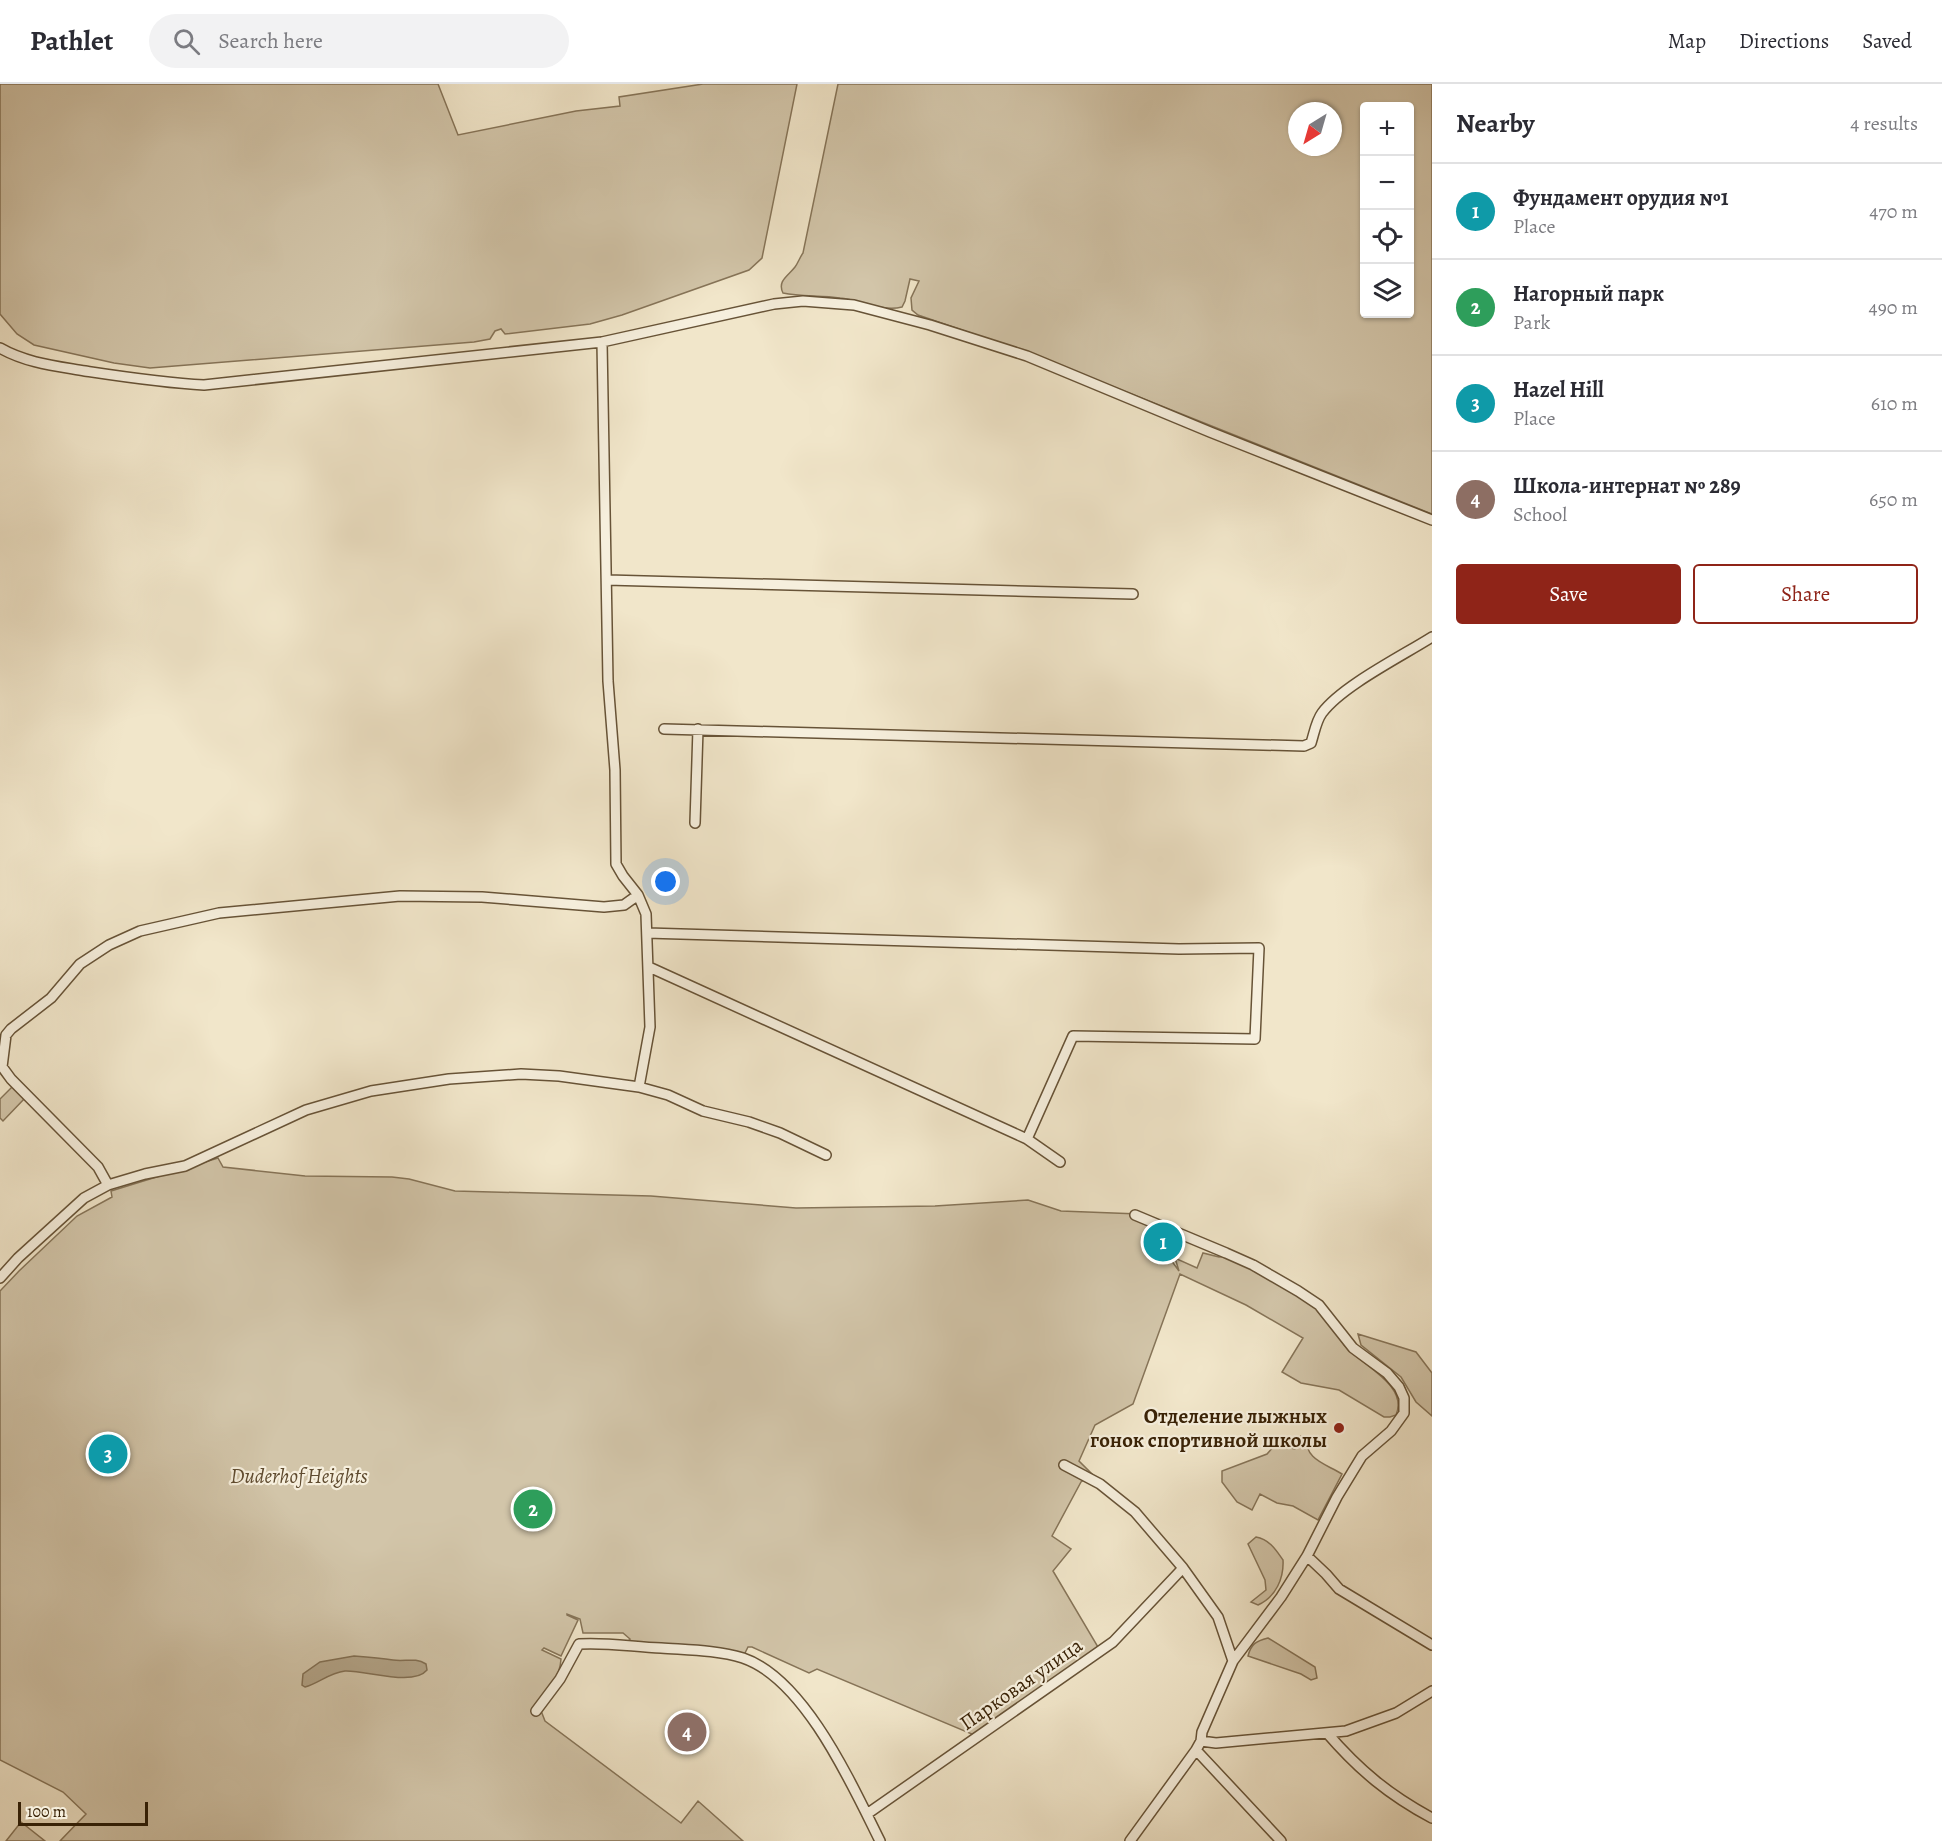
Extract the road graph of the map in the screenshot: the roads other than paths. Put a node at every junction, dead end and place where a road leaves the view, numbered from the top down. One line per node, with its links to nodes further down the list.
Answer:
1 (602, 342): 3 (street); 5 (street); 6 (street)
2 (0, 348): 3 (street)
3 (14, 356): 4 (street)
4 (0, 357)
5 (1432, 520)
6 (607, 580): 7 (street); 12 (street)
7 (1132, 594)
8 (1432, 637): 10 (street)
9 (664, 729): 10 (street)
10 (698, 729): 11 (street)
11 (695, 823)
12 (638, 895): 13 (street); 15 (street)
13 (647, 933): 14 (street); 17 (street)
14 (649, 967): 16 (street); 17 (street)
15 (1, 1065): 20 (street)
16 (639, 1087): 18 (street); 20 (street)
17 (1027, 1138): 19 (street)
18 (826, 1155)
19 (1060, 1162)
20 (108, 1185): 22 (street)
21 (1135, 1215): 24 (street)
22 (0, 1278)
23 (1064, 1465): 25 (street)
24 (1307, 1556): 26 (street); 27 (street)
25 (1183, 1568): 27 (street); 33 (street, Парковая улица)
26 (1432, 1645)
27 (1233, 1661): 31 (street)
28 (1432, 1691): 30 (street)
29 (536, 1711): 33 (street)
30 (1327, 1733): 31 (street); 34 (street)
31 (1201, 1741): 32 (street)
32 (1196, 1750): 36 (street); 37 (street)
33 (867, 1814): 35 (street)
34 (1432, 1818)
35 (880, 1841)
36 (1130, 1841)
37 (1281, 1841)

